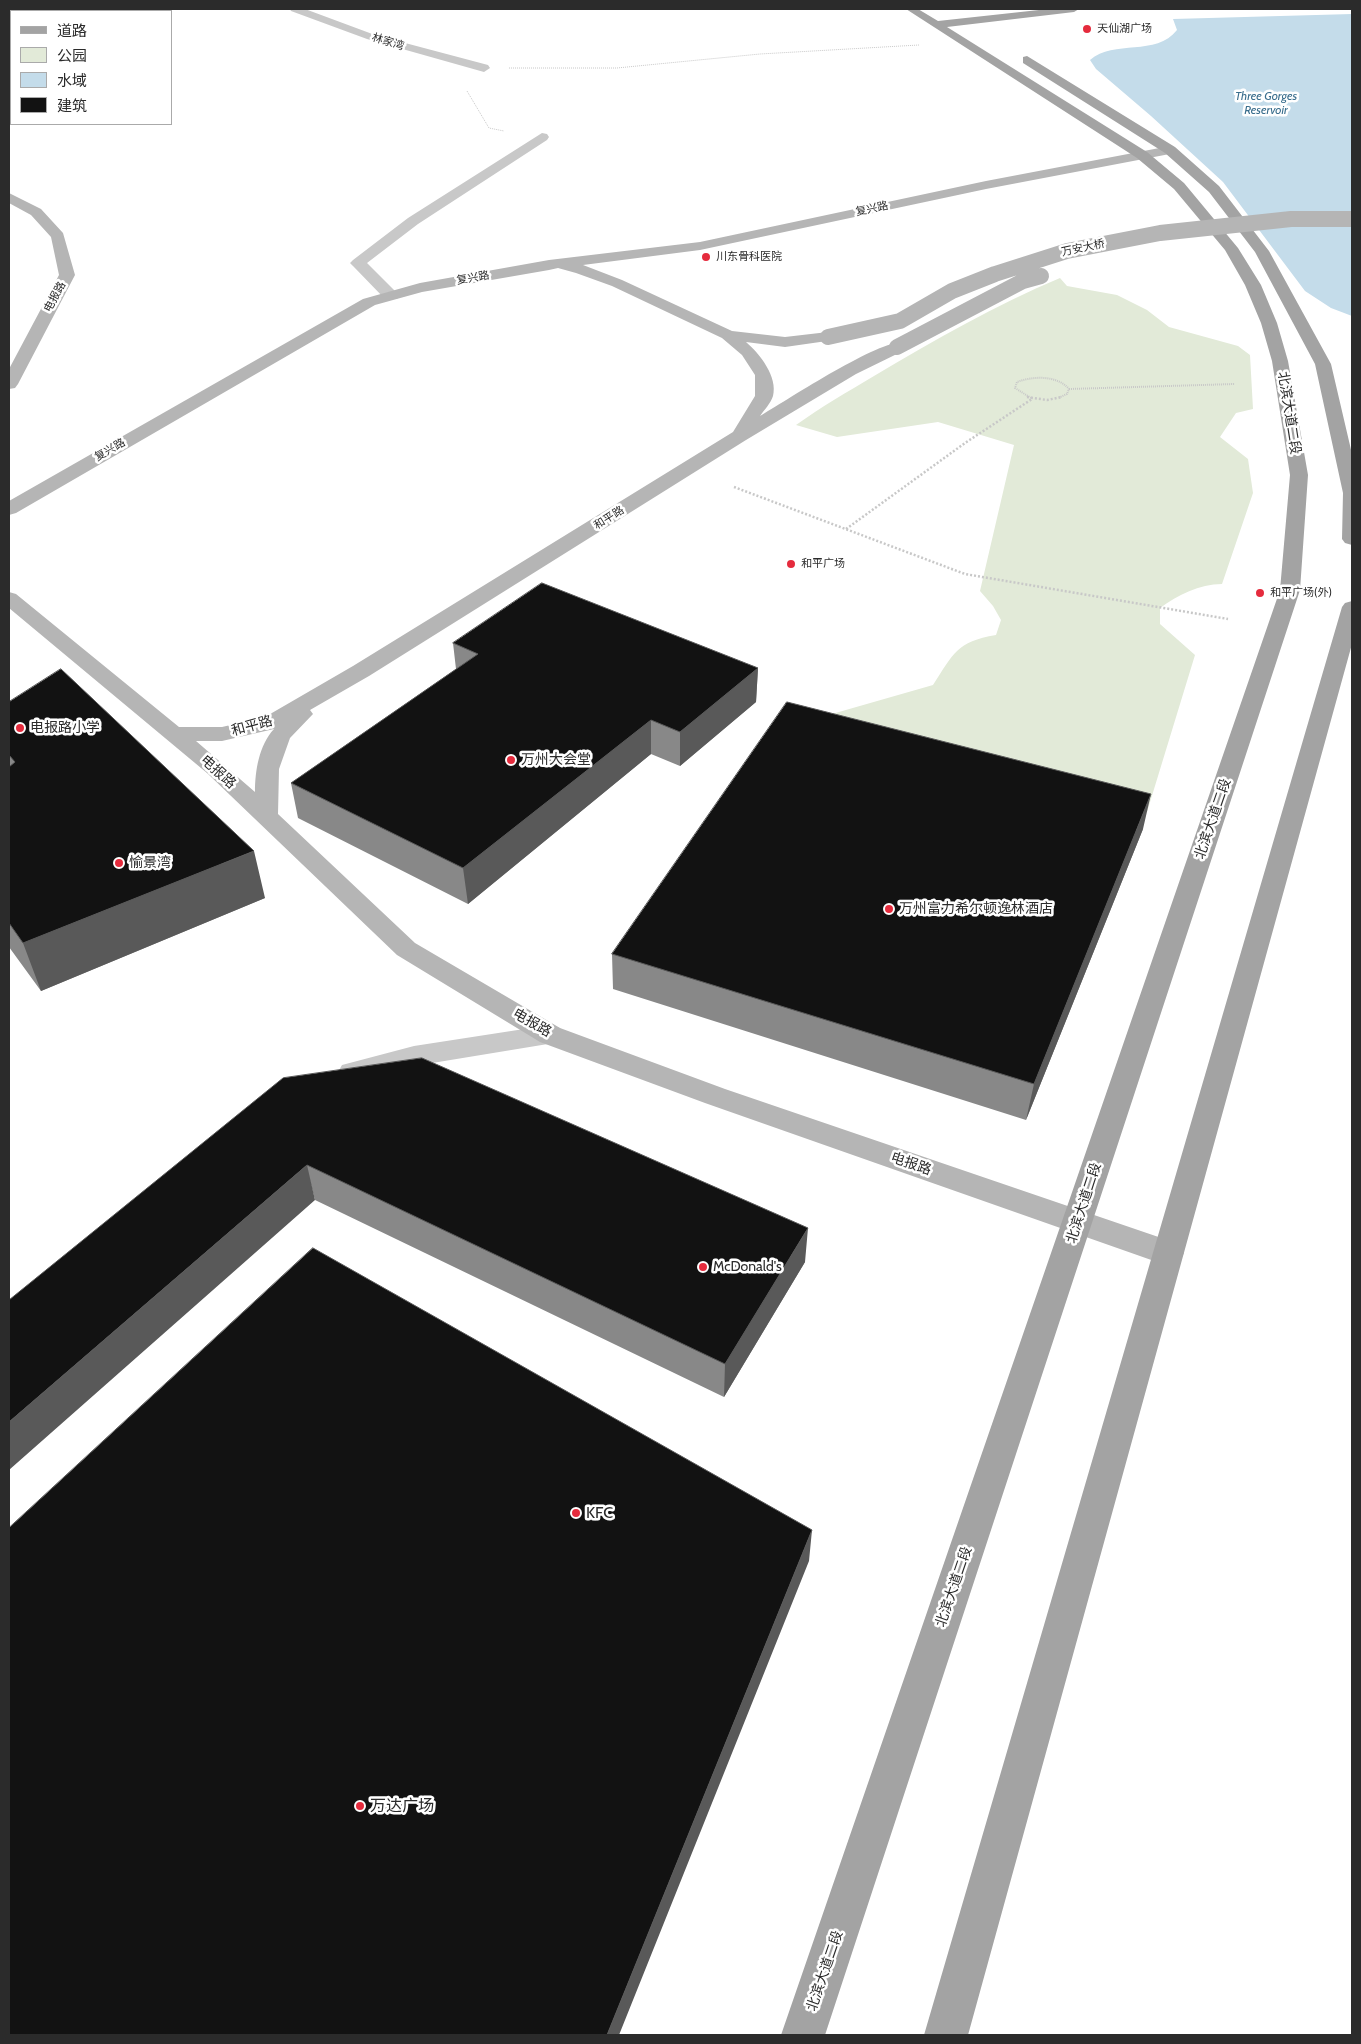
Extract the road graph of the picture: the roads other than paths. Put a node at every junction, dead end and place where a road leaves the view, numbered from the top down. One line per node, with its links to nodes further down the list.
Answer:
1 (296, 9): 11 (street, 林家湾)
2 (911, 9): 7 (main road)
3 (1014, 9): 6 (main road)
4 (1069, 9): 5 (main road); 6 (main road); 9 (main road)
5 (1074, 9)
6 (955, 17): 7 (main road); 8 (main road)
7 (931, 22): 14 (main road, 北滨大道二段)
8 (978, 31)
9 (993, 32)
10 (1018, 55): 13 (main road)
11 (484, 68)
12 (542, 137): 23 (street)
13 (1170, 150): 14 (main road, 复兴路); 31 (main road)
14 (1142, 156): 18 (main road, 复兴路); 39 (main road, 北滨大道二段)
15 (9, 197): 26 (main road, 电报路)
16 (1352, 219): 24 (main road, 万安大桥, bridge)
17 (1352, 228): 19 (main road, 万安大桥)
18 (662, 252): 20 (main road, 复兴路); 22 (main road)
19 (1075, 264)
20 (549, 265): 22 (main road); 23 (main road, 复兴路)
21 (1058, 270): 25 (main road, 万安大桥, bridge)
22 (617, 283): 24 (main road)
23 (390, 296): 28 (main road, 复兴路)
24 (728, 335): 27 (main road)
25 (897, 346): 27 (main road, 和平路)
26 (9, 384)
27 (740, 436): 34 (main road, 和平路)
28 (47, 485): 29 (main road); 30 (main road, 复兴路)
29 (9, 501)
30 (9, 508)
31 (1352, 539)
32 (9, 598): 35 (main road, 电报路)
33 (1352, 607): 40 (main road)
34 (323, 694): 35 (main road, 和平路); 36 (main road, 和平路)
35 (175, 734): 36 (main road, 电报路)
36 (266, 818): 37 (main road, 电报路)
37 (550, 1035): 38 (street); 39 (main road, 电报路)
38 (326, 1079)
39 (1078, 1221): 40 (main road, 电报路); 41 (main road, 北滨大道二段)
40 (1168, 1253): 42 (main road)
41 (803, 2035)
42 (946, 2035)

